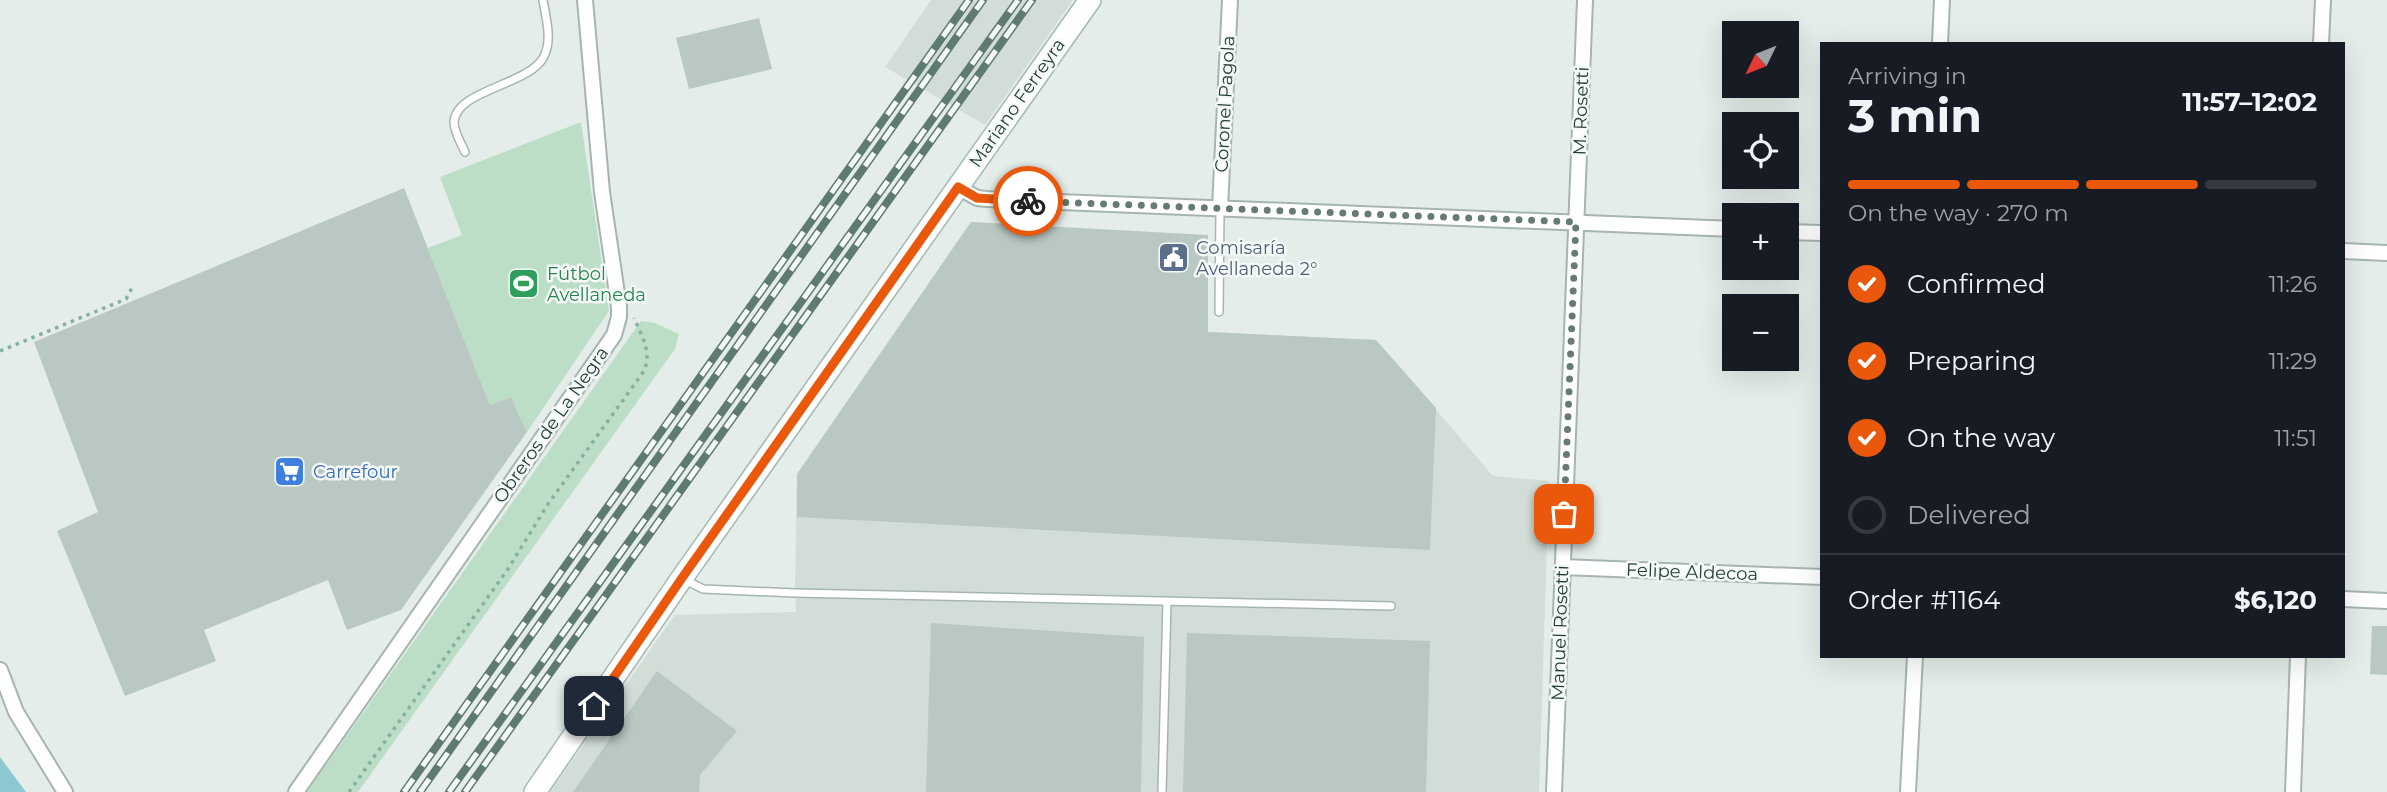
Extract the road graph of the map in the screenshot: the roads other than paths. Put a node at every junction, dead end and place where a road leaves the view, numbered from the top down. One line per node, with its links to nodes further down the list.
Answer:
1 (543, 0): 10 (lane)
2 (585, 0): 31 (street, Obreros de La Negra)
3 (1090, 0): 11 (street, Mariano Ferreyra)
4 (1230, 0): 12 (street, Coronel Pagola)
5 (1585, 0): 13 (street, M. Rosetti)
6 (1942, 0): 8 (street)
7 (2323, 0): 9 (street)
8 (1940, 42)
9 (2321, 42)
10 (465, 152)
11 (958, 187): 12 (street); 22 (street, Mariano Ferreyra)
12 (1220, 208): 13 (street); 19 (lane)
13 (1576, 222): 14 (street); 20 (street, Manuel Rosetti)
14 (1722, 228)
15 (1799, 232): 16 (street)
16 (1820, 233)
17 (2345, 251): 18 (street)
18 (2387, 253)
19 (1219, 312)
20 (1562, 567): 21 (street, Felipe Aldecoa); 34 (street, Manuel Rosetti)
21 (1820, 577)
22 (682, 578): 25 (lane); 32 (street, Mariano Ferreyra)
23 (2345, 599): 24 (street)
24 (2387, 601)
25 (1167, 602): 26 (lane); 33 (lane)
26 (1391, 606)
27 (1915, 658): 35 (street)
28 (2298, 658): 36 (street)
29 (0, 670): 30 (street)
30 (65, 792)
31 (296, 792)
32 (535, 792)
33 (1162, 792)
34 (1555, 792)
35 (1908, 792)
36 (2293, 792)

